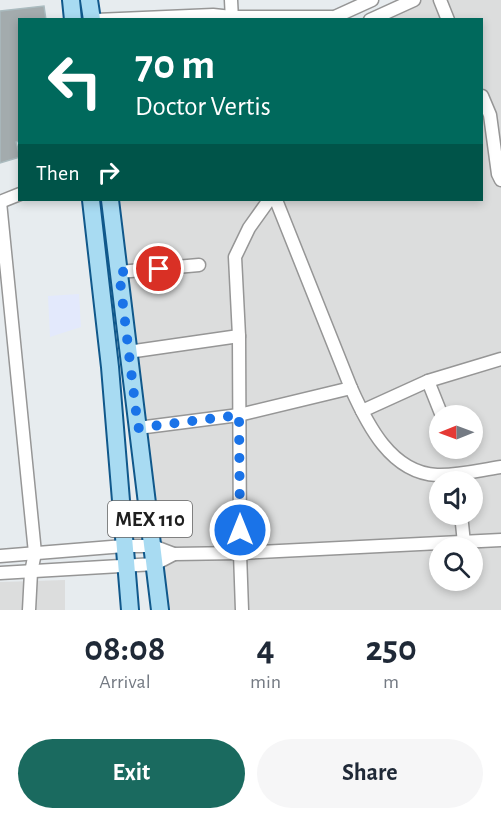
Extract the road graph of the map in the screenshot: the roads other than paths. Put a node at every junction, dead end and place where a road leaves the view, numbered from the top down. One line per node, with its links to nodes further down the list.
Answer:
1 (71, 0): 7 (main road)
2 (89, 0): 8 (main road)
3 (231, 0): 10 (street)
4 (372, 0): 11 (street)
5 (414, 0): 12 (street)
6 (440, 0): 13 (street)
7 (73, 18)
8 (92, 18)
9 (143, 18): 10 (street)
10 (232, 18)
11 (333, 18)
12 (374, 18)
13 (447, 18)
14 (483, 98): 15 (street)
15 (501, 180)
16 (18, 195): 21 (street)
17 (91, 201): 39 (main road, MEX 110)
18 (110, 201): 23 (main road, MEX 110)
19 (268, 201): 24 (street)
20 (276, 201): 28 (street)
21 (0, 202): 41 (street)
22 (199, 265): 23 (street)
23 (119, 272): 25 (main road, MEX 110)
24 (238, 336): 25 (street); 31 (street)
25 (128, 352): 32 (main road, MEX 110)
26 (500, 362): 27 (street)
27 (428, 381): 29 (street); 30 (street)
28 (351, 387): 30 (street); 31 (street)
29 (438, 405)
30 (362, 411): 35 (street)
31 (239, 415): 32 (street); 42 (street)
32 (138, 428): 40 (main road, MEX 110)
33 (501, 467): 34 (street)
34 (483, 471)
35 (429, 473)
36 (501, 540): 37 (street)
37 (483, 541)
38 (429, 545): 42 (street)
39 (124, 546): 40 (street); 41 (street); 46 (main road, MEX 110)
40 (153, 546): 43 (street); 45 (main road, MEX 110)
41 (35, 553): 44 (street); 47 (street)
42 (240, 553): 43 (street); 52 (street)
43 (174, 554): 45 (street)
44 (0, 556)
45 (155, 564): 46 (street); 51 (main road, MEX 110)
46 (125, 567): 47 (street); 50 (main road, MEX 110)
47 (31, 572): 48 (street); 49 (street)
48 (0, 573)
49 (29, 610)
50 (130, 610)
51 (160, 610)
52 (242, 610)

